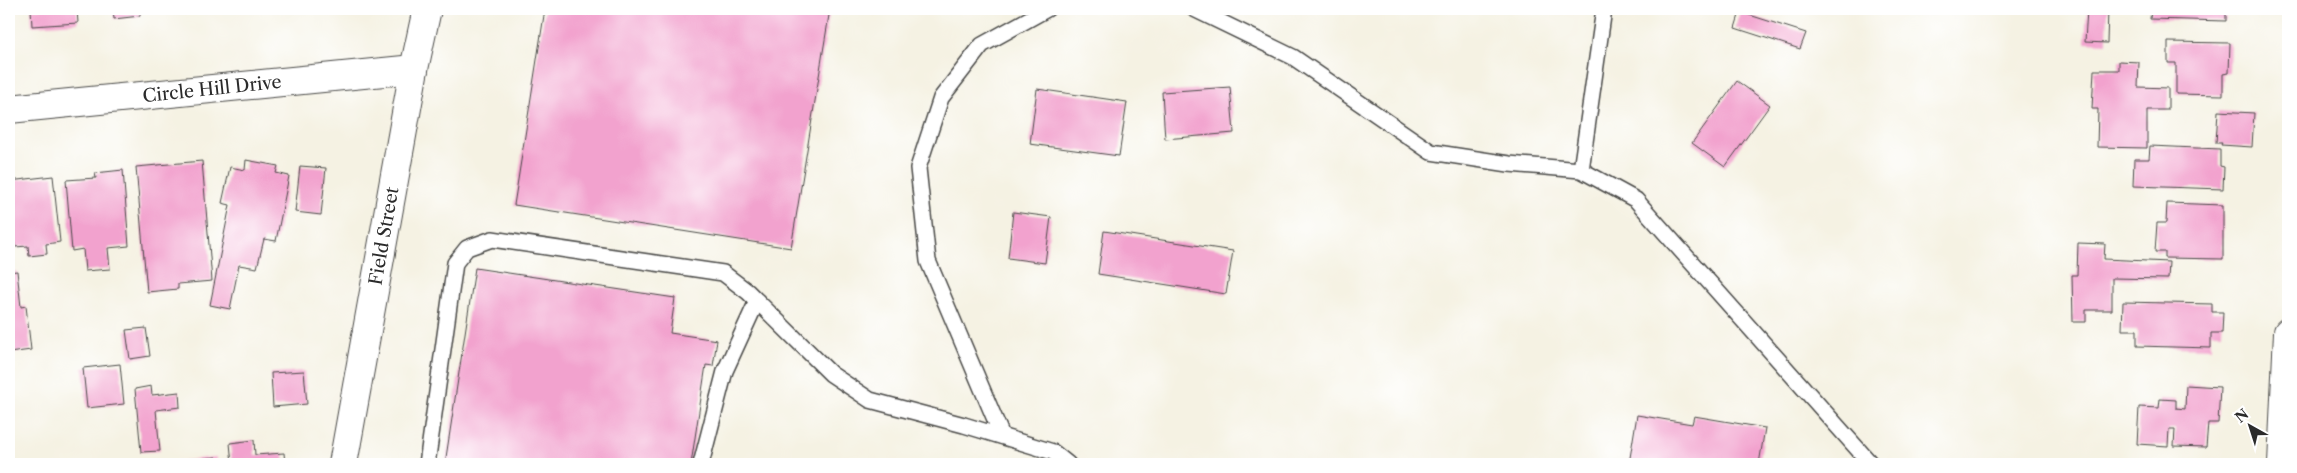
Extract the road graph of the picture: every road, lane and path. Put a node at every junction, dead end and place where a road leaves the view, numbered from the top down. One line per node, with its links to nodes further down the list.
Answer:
1 (427, 9): 5 (street, Field Street)
2 (1048, 9): 10 (lane)
3 (1194, 9): 7 (lane)
4 (1604, 9): 7 (lane)
5 (414, 69): 6 (street, Circle Hill Drive); 11 (street, Field Street)
6 (9, 109)
7 (1581, 170): 15 (lane)
8 (757, 301): 10 (lane); 12 (lane); 13 (lane)
9 (2288, 332): 16 (street)
10 (1002, 436): 14 (lane)
11 (343, 464)
12 (427, 464)
13 (701, 464)
14 (1068, 464)
15 (1871, 464)
16 (2282, 464)

